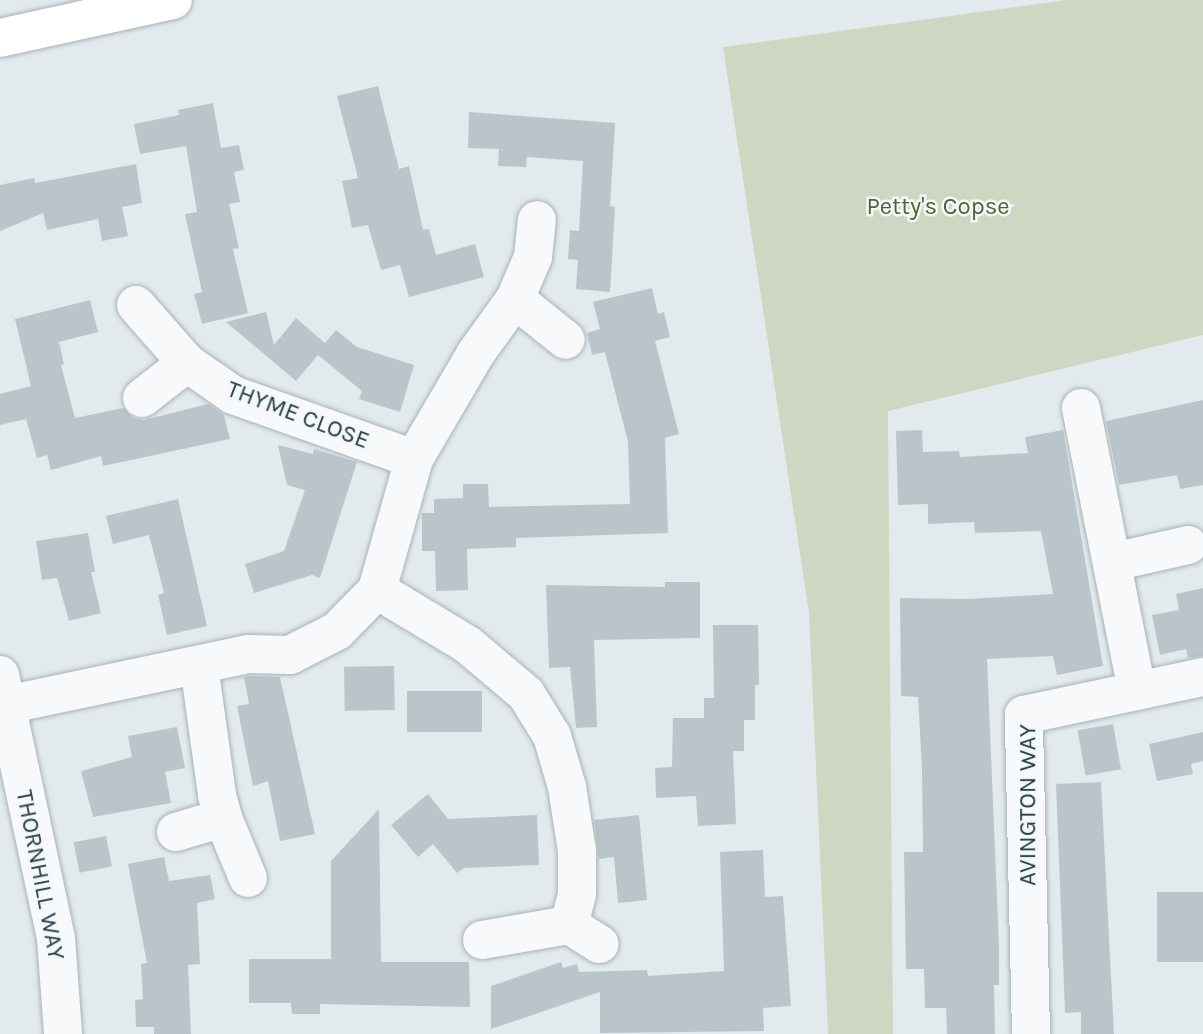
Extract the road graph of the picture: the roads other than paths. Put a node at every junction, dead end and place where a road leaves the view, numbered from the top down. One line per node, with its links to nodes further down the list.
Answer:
1 (173, 0): 2 (street)
2 (0, 38)
3 (537, 220): 5 (street)
4 (135, 294): 7 (street, THYME CLOSE)
5 (515, 299): 6 (street); 10 (street)
6 (566, 340)
7 (187, 363): 8 (street); 10 (street, THYME CLOSE)
8 (142, 398)
9 (1081, 408): 12 (street)
10 (414, 460): 13 (street)
11 (1188, 545): 12 (street)
12 (1113, 562): 17 (street)
13 (377, 590): 14 (street); 21 (street)
14 (199, 665): 16 (street); 18 (street)
15 (1203, 677): 17 (street, AVINGTON WAY)
16 (3, 690): 22 (street, THORNHILL WAY)
17 (1137, 690): 23 (street, AVINGTON WAY)
18 (223, 818): 19 (street); 20 (street)
19 (176, 832)
20 (248, 878)
21 (482, 940)
22 (63, 1034)
23 (1031, 1034)

